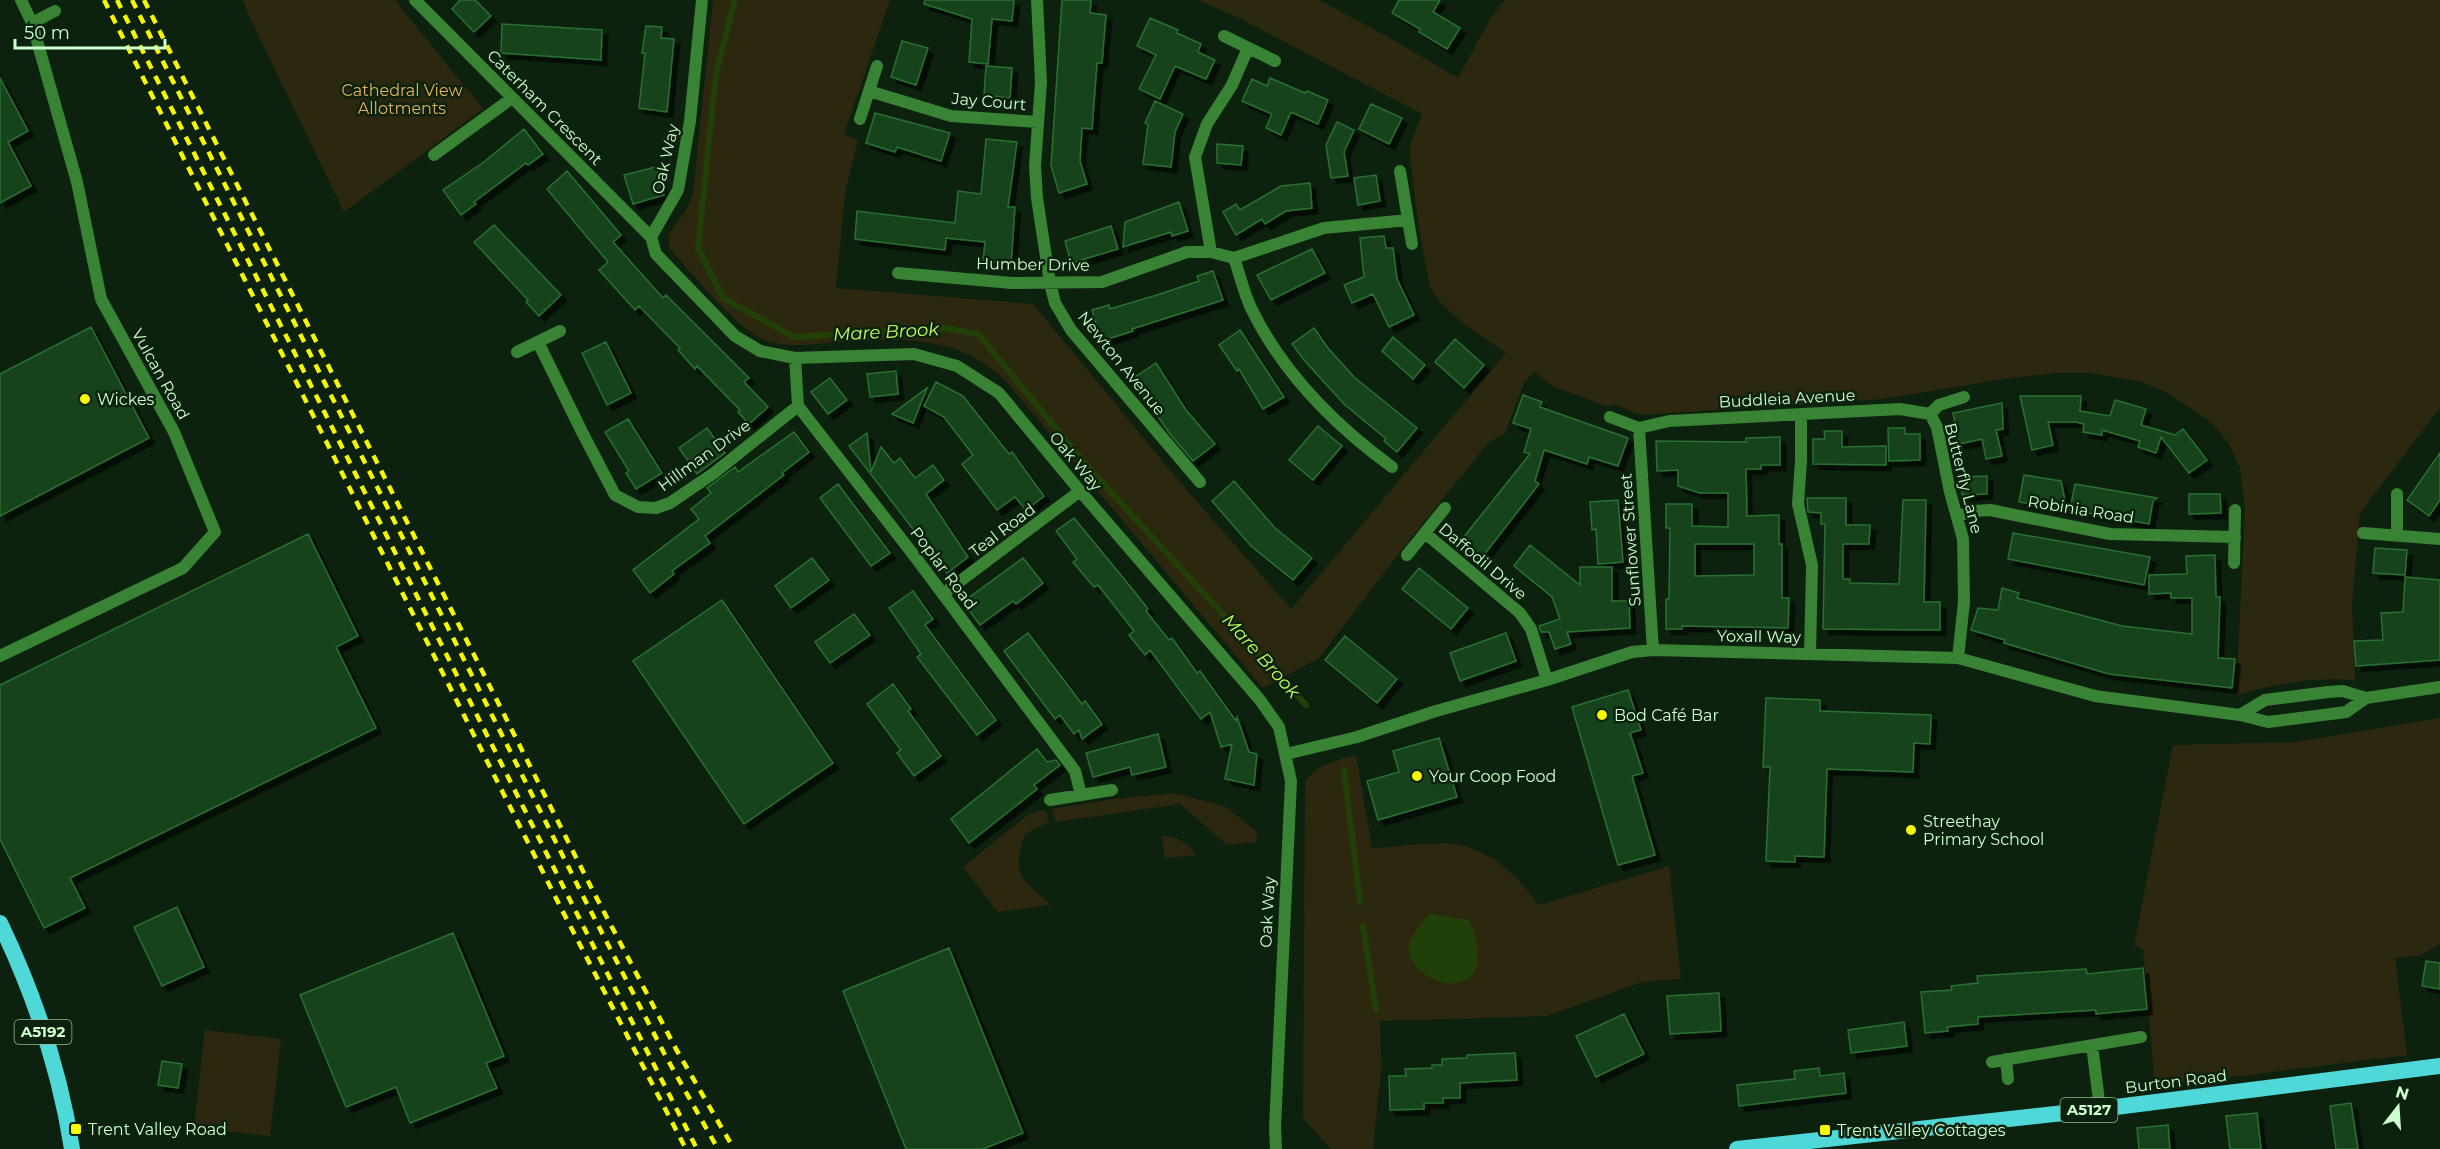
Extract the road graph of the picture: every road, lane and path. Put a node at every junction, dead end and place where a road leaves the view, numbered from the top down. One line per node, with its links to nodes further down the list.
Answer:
1 (21, 0): 6 (street, Vulcan Road)
2 (415, 0): 12 (street, Caterham Crescent)
3 (702, 0): 18 (street, Oak Way)
4 (1037, 0): 14 (street, Newton Avenue)
5 (55, 11): 6 (street)
6 (32, 23): 51 (street, Vulcan Road)
7 (1224, 36): 8 (street)
8 (1248, 48): 9 (street); 20 (street)
9 (1275, 61)
10 (877, 66): 11 (street)
11 (869, 91): 13 (street); 14 (street, Jay Court)
12 (513, 98): 15 (street); 18 (street, Caterham Crescent)
13 (860, 119)
14 (1038, 122): 23 (street, Newton Avenue)
15 (434, 155)
16 (1401, 171): 17 (street)
17 (1408, 220): 19 (street); 21 (street)
18 (651, 237): 27 (street, Oak Way)
19 (1412, 244)
20 (1210, 252): 21 (street, Humber Drive); 23 (street, Humber Drive)
21 (1234, 258): 34 (street)
22 (898, 273): 23 (street, Humber Drive)
23 (1050, 283): 35 (street, Newton Avenue)
24 (560, 331): 25 (street)
25 (538, 342): 26 (street); 29 (street, Hillman Drive)
26 (518, 352)
27 (795, 358): 29 (street); 36 (street, Oak Way)
28 (1964, 398): 30 (street)
29 (798, 405): 48 (street, Poplar Road)
30 (1930, 414): 31 (street, Buddleia Avenue); 40 (street, Butterfly Lane)
31 (1801, 415): 33 (street, Buddleia Avenue); 50 (street)
32 (1610, 417): 33 (street)
33 (1639, 428): 49 (street, Sunflower Street)
34 (1392, 467)
35 (1200, 482)
36 (1080, 491): 48 (street, Teal Road); 57 (street, Oak Way)
37 (2397, 494): 43 (street)
38 (1445, 508): 41 (street, Daffodil Drive)
39 (2235, 510): 44 (street)
40 (1958, 516): 44 (street, Robinia Road); 52 (street, Butterfly Lane)
41 (1425, 533): 46 (street, Daffodil Drive); 53 (street, Daffodil Drive)
42 (2363, 533): 43 (street)
43 (2397, 535): 45 (street)
44 (2235, 537): 47 (street)
45 (2440, 540)
46 (1407, 555)
47 (2234, 563)
48 (943, 594): 59 (street, Poplar Road)
49 (1653, 650): 50 (street, Yoxall Way); 53 (street, Yoxall Way)
50 (1810, 654): 52 (street, Yoxall Way)
51 (0, 656)
52 (1958, 658): 56 (street, Yoxall Way)
53 (1547, 680): 57 (street, Yoxall Way)
54 (2440, 687): 55 (street, Yoxall Way)
55 (2366, 698): 56 (street, Yoxall Way); 56 (street, Yoxall Way)
56 (2240, 715)
57 (1286, 754): 70 (street, Oak Way)
58 (1112, 790): 59 (street)
59 (1081, 795): 60 (street)
60 (1050, 800)
61 (0, 923): 69 (highway, A5192)
62 (2141, 1037): 63 (street)
63 (2092, 1045): 64 (street); 68 (street)
64 (2006, 1059): 65 (street); 67 (street)
65 (1992, 1062)
66 (2440, 1066): 68 (highway, Burton Road / A5127)
67 (2008, 1079)
68 (2100, 1109): 71 (highway, Burton Road / A5127)
69 (71, 1148)
70 (1276, 1149)
71 (1737, 1149)

